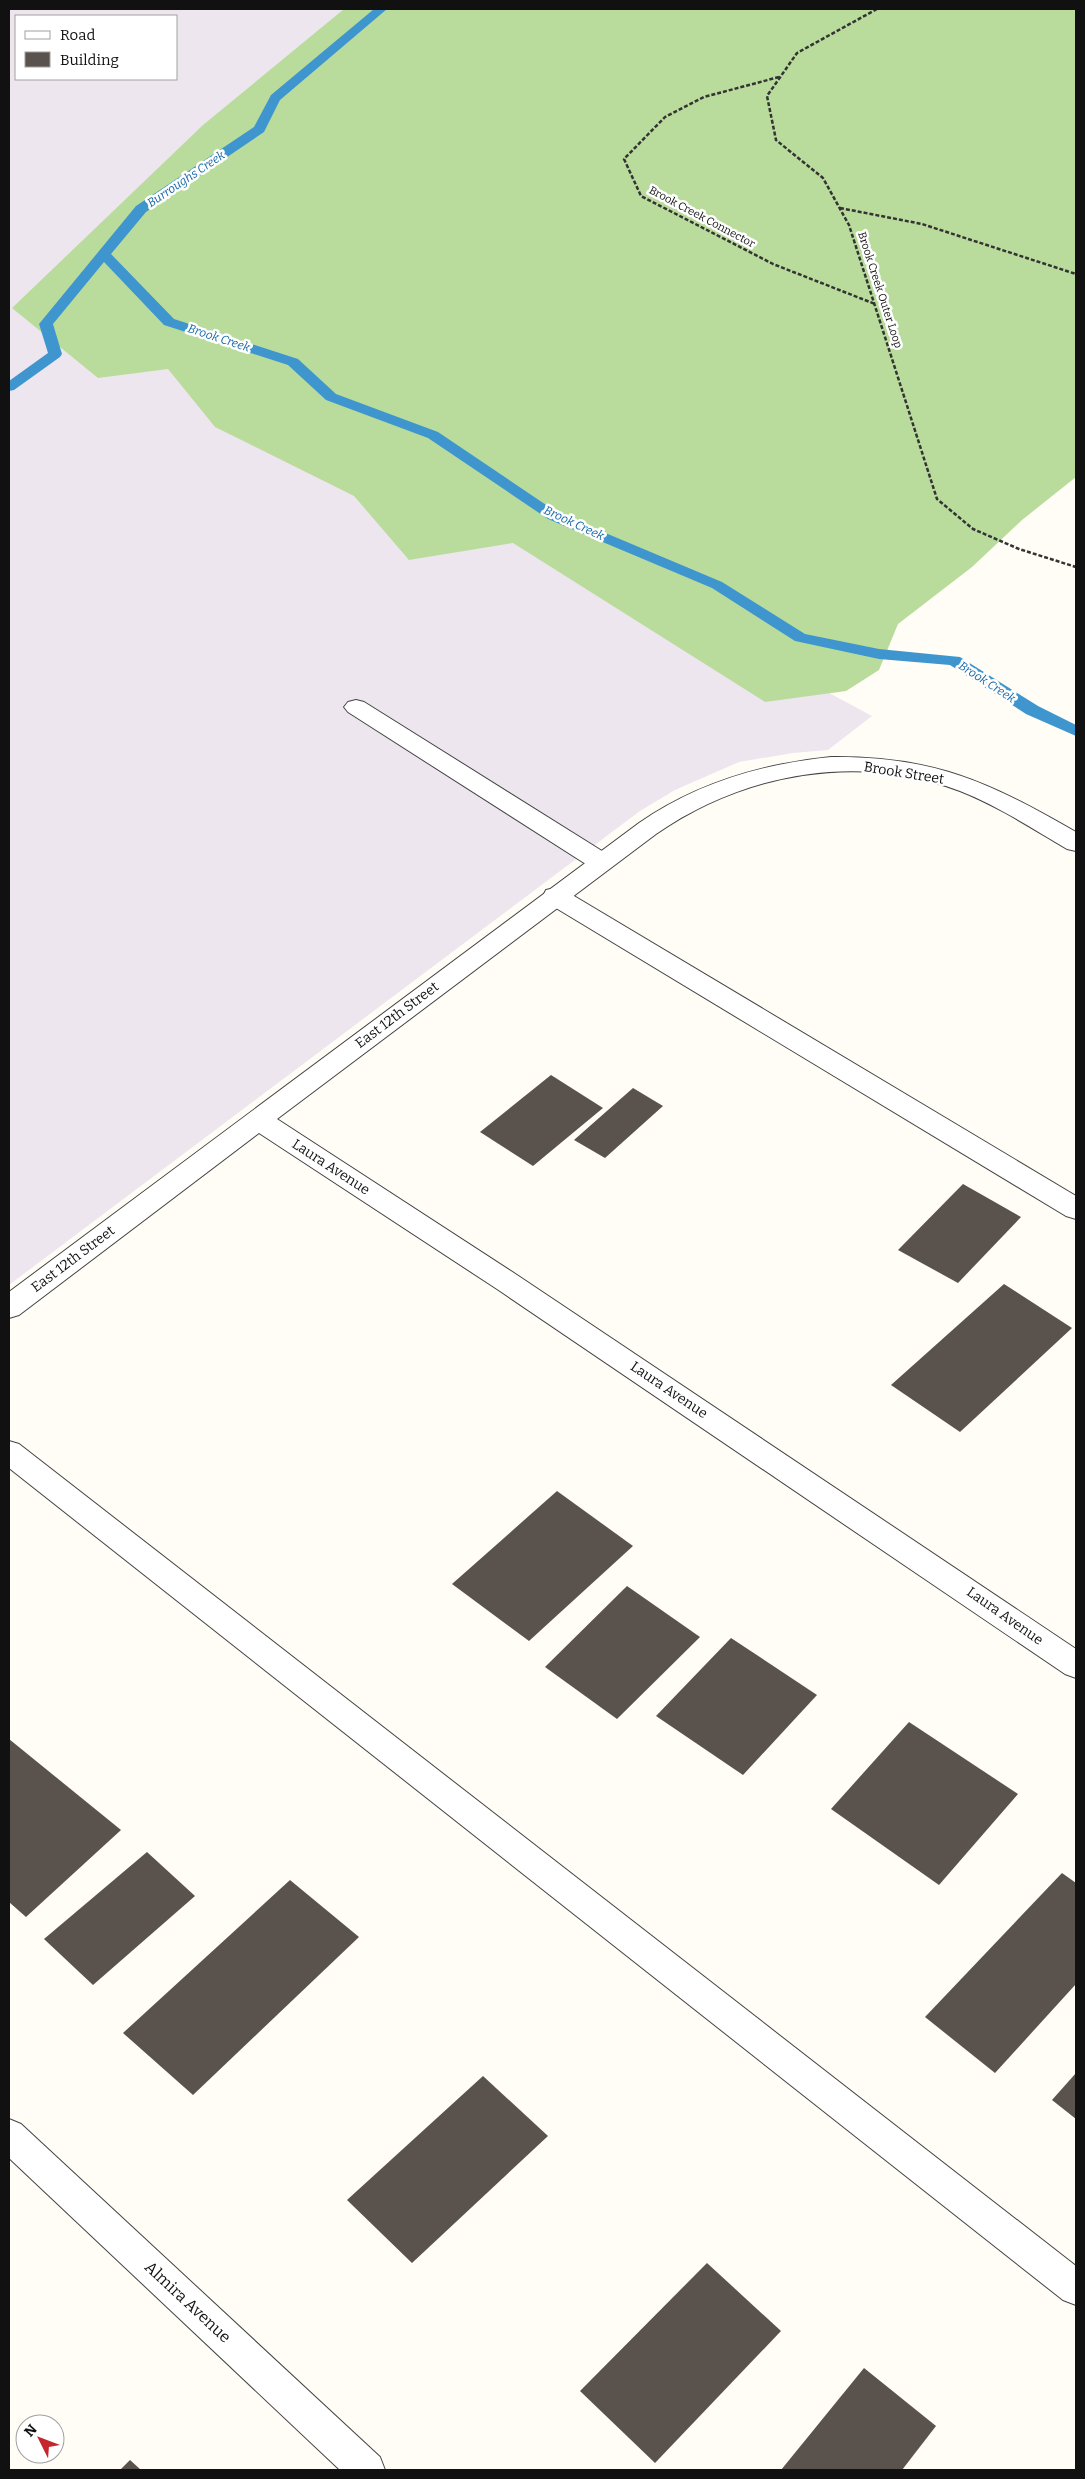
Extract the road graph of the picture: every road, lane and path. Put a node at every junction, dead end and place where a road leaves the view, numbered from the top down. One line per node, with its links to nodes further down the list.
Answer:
1 (876, 9): 2 (path, Brook Creek Outer Loop)
2 (780, 77): 3 (path, Brook Creek Outer Loop); 5 (path, Brook Creek Connector)
3 (840, 208): 4 (path); 5 (path, Brook Creek Outer Loop)
4 (1076, 274)
5 (875, 304): 6 (path, Brook Creek Outer Loop)
6 (1076, 566)
7 (356, 707): 10 (street)
8 (807, 766): 9 (street, Brook Street); 10 (street, East 12th Street)
9 (1076, 842)
10 (601, 862): 11 (street, East 12th Street)
11 (555, 896): 12 (street, East 12th Street); 13 (street)
12 (258, 1120): 14 (street, East 12th Street); 16 (street, Laura Avenue)
13 (1076, 1209)
14 (9, 1307)
15 (9, 1452): 18 (street)
16 (1076, 1665)
17 (9, 2135): 19 (street, Almira Avenue)
18 (1076, 2288)
19 (367, 2470)

